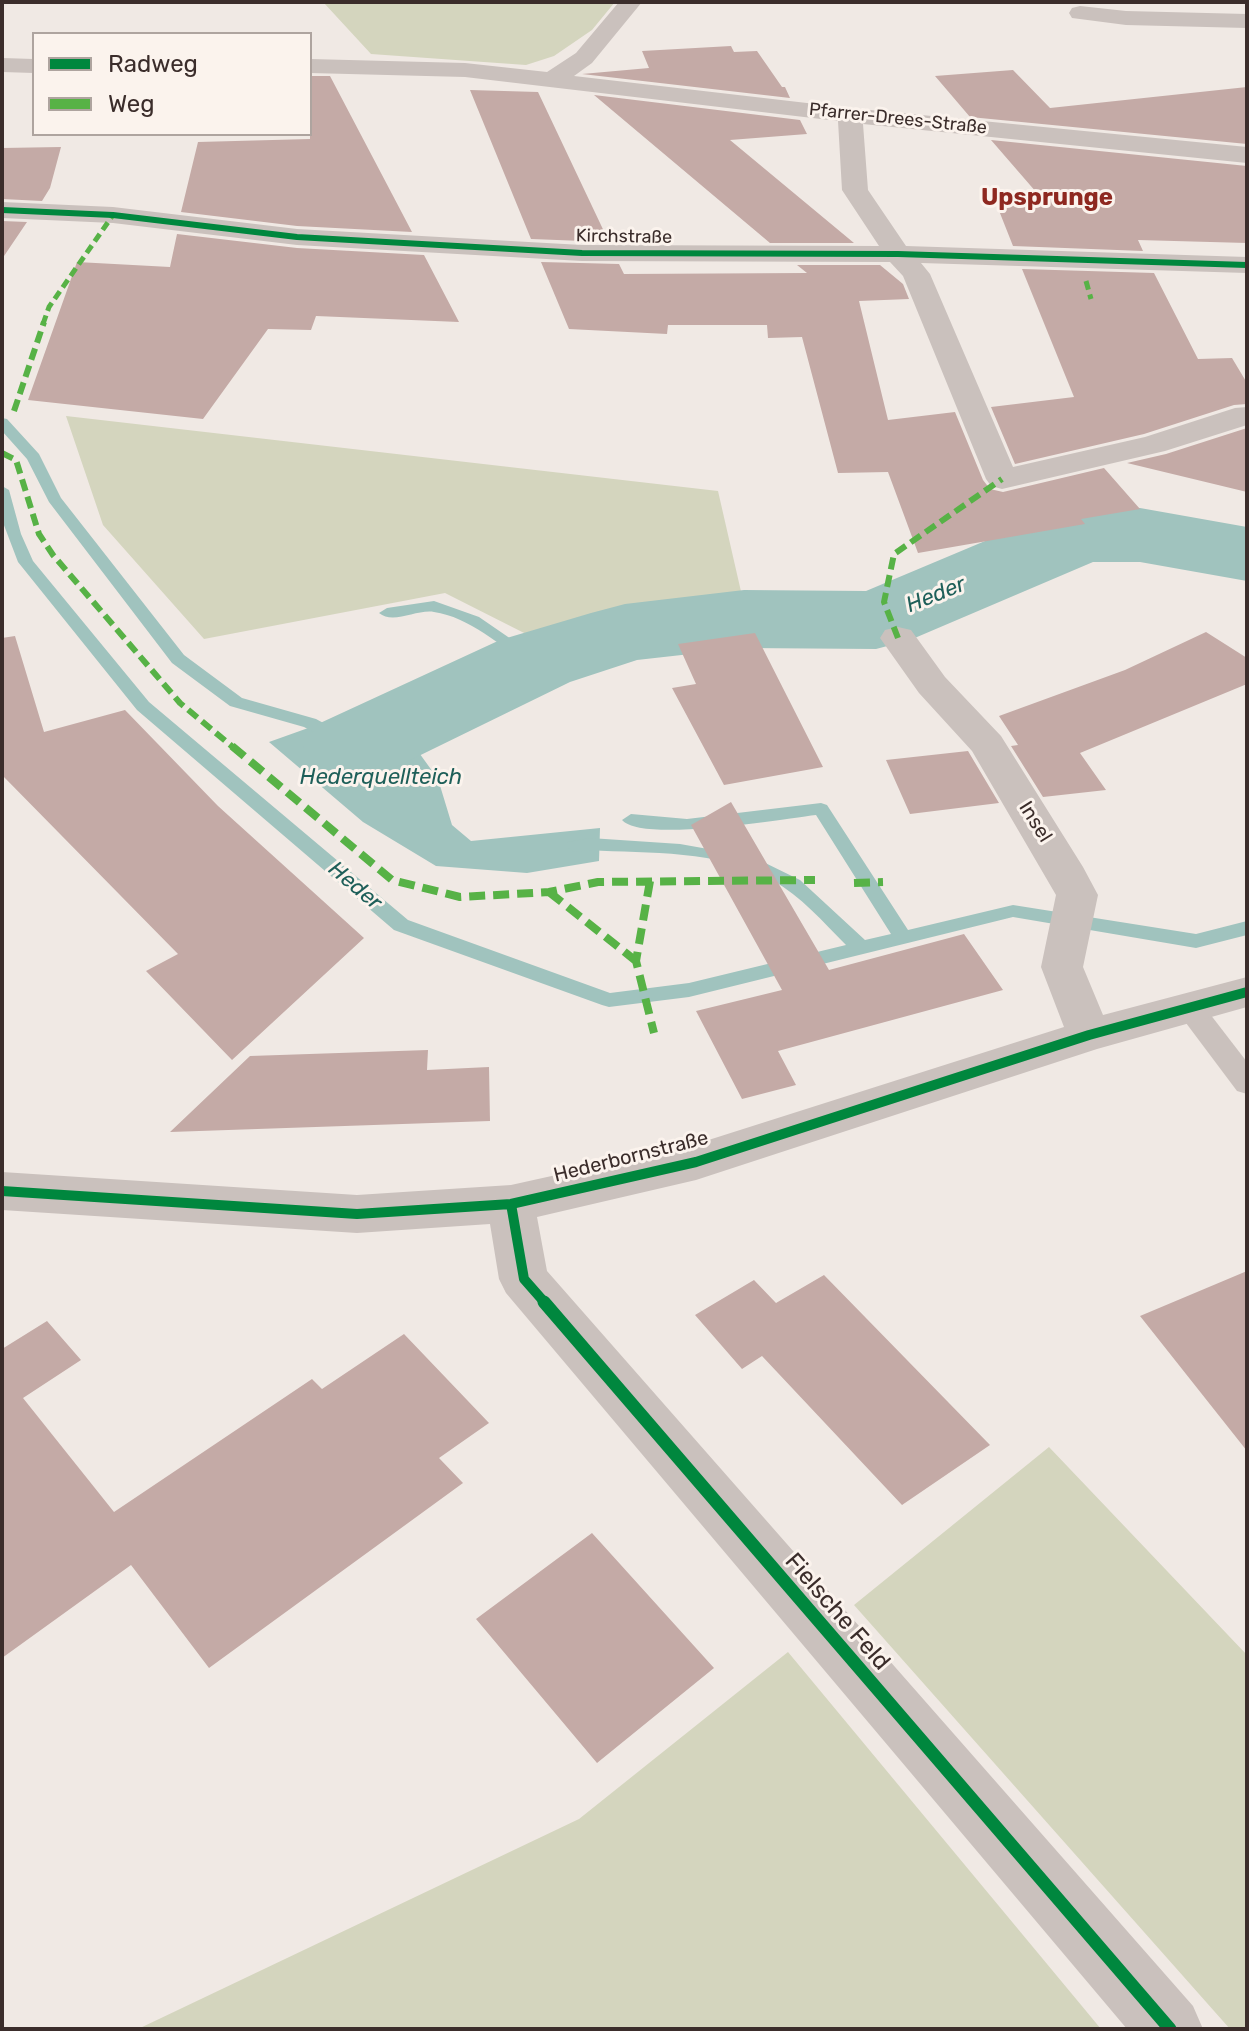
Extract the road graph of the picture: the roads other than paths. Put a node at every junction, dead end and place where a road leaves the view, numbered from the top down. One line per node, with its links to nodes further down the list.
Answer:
1 (631, 2): 7 (street)
2 (1080, 13): 3 (street)
3 (1247, 21)
4 (2, 65): 5 (street)
5 (32, 66)
6 (312, 66): 7 (street, Pfarrer-Drees-Straße)
7 (549, 82): 8 (street, Pfarrer-Drees-Straße)
8 (850, 115): 9 (street, Pfarrer-Drees-Straße); 11 (street)
9 (1247, 155)
10 (2, 210): 11 (street, Kirchstraße)
11 (898, 254): 12 (street, Kirchstraße); 14 (street)
12 (1239, 264): 13 (street, Kirchstraße)
13 (1247, 293)
14 (1247, 416)
15 (898, 638): 18 (street, Insel)
16 (1247, 992): 17 (street, Hederbornstraße)
17 (1190, 1008): 18 (street, Hederbornstraße); 19 (lane)
18 (1089, 1035): 21 (street, Hederbornstraße)
19 (1247, 1083)
20 (2, 1191): 21 (street, Hederbornstraße)
21 (511, 1204): 22 (street, Fielsche Feld)
22 (1170, 2029)

